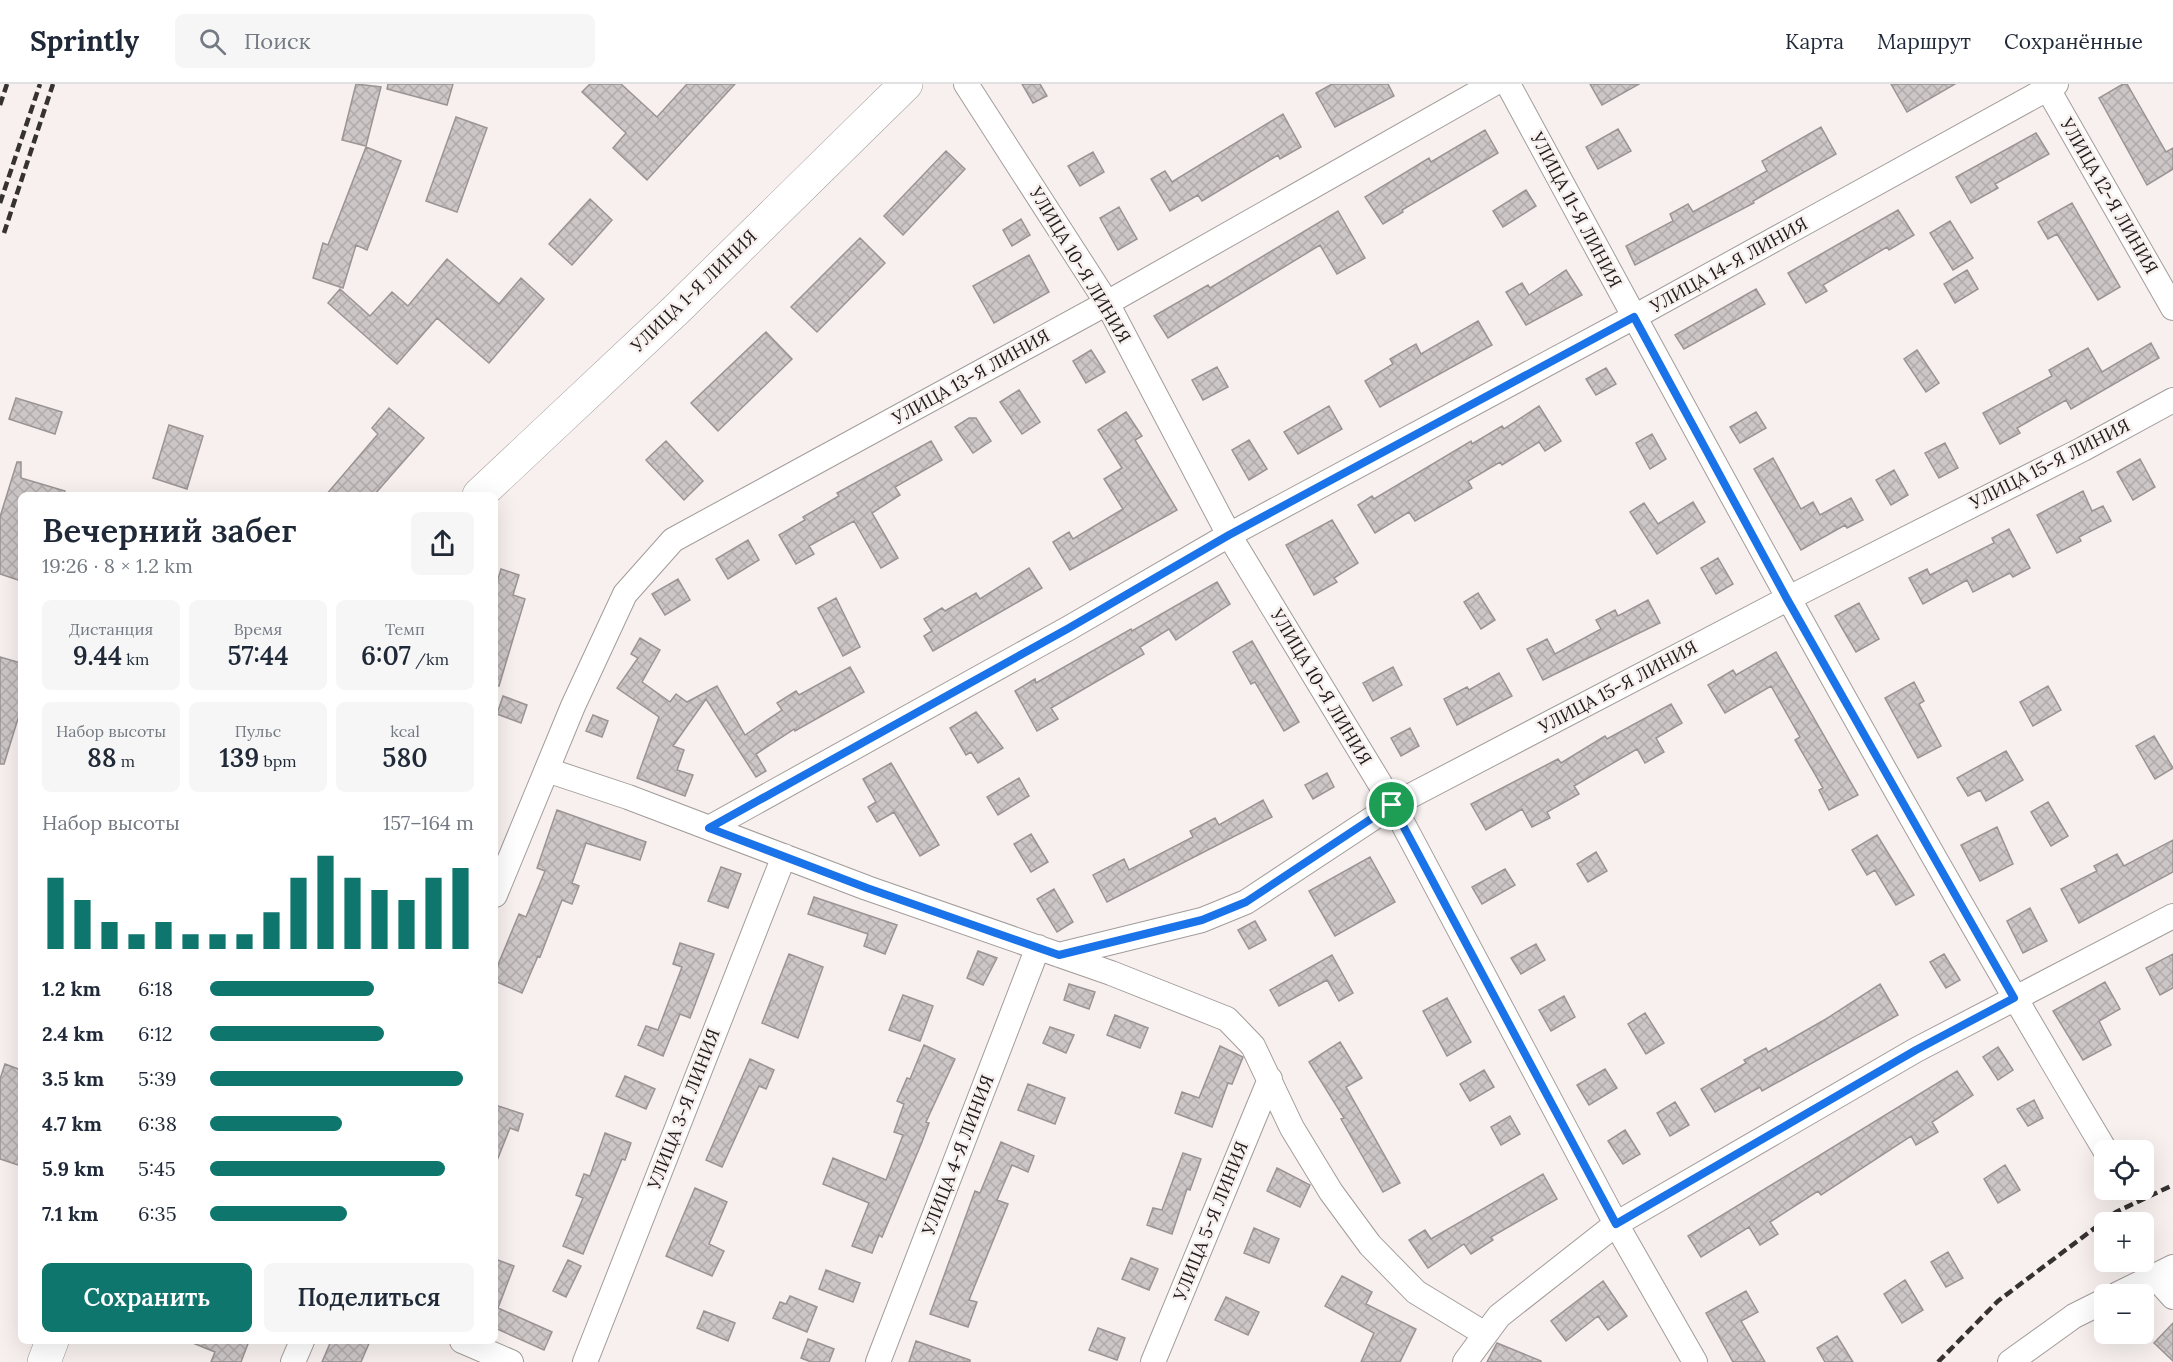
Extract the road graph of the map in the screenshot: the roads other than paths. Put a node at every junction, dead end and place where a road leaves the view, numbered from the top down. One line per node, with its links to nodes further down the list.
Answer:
1 (906, 84): 10 (main road, УЛИЦА 1-Я ЛИНИЯ)
2 (966, 84): 6 (street, УЛИЦА 10-Я ЛИНИЯ)
3 (1493, 84): 6 (street, УЛИЦА 13-Я ЛИНИЯ)
4 (1508, 84): 8 (street, УЛИЦА 11-Я ЛИНИЯ)
5 (2050, 85): 7 (street, УЛИЦА 12-Я ЛИНИЯ); 8 (street, УЛИЦА 14-Я ЛИНИЯ)
6 (1107, 303): 11 (street, УЛИЦА 10-Я ЛИНИЯ); 13 (street, УЛИЦА 13-Я ЛИНИЯ)
7 (2173, 308)
8 (1634, 317): 11 (street, УЛИЦА 14-Я ЛИНИЯ); 12 (street, УЛИЦА 11-Я ЛИНИЯ)
9 (2173, 399): 12 (street, УЛИЦА 15-Я ЛИНИЯ)
10 (482, 492)
11 (1229, 535): 14 (street, УЛИЦА 10-Я ЛИНИЯ); 15 (street, УЛИЦА 14-Я ЛИНИЯ)
12 (1787, 599): 14 (street, УЛИЦА 15-Я ЛИНИЯ); 20 (street, УЛИЦА 11-Я ЛИНИЯ)
13 (548, 767): 15 (street); 17 (street, УЛИЦА 13-Я ЛИНИЯ)
14 (1392, 805): 19 (street, УЛИЦА 15-Я ЛИНИЯ); 23 (street, УЛИЦА 10-Я ЛИНИЯ)
15 (709, 828): 16 (street)
16 (784, 856): 19 (street); 35 (street, УЛИЦА 3-Я ЛИНИЯ)
17 (498, 888)
18 (2173, 916): 20 (street)
19 (1049, 951): 21 (street); 36 (street, УЛИЦА 4-Я ЛИНИЯ)
20 (2014, 998): 22 (street, УЛИЦА 11-Я ЛИНИЯ); 23 (street)
21 (1270, 1079): 28 (street); 37 (street, УЛИЦА 5-Я ЛИНИЯ)
22 (2099, 1140)
23 (1616, 1224): 28 (street); 39 (street, УЛИЦА 10-Я ЛИНИЯ)
24 (2164, 1272): 25 (street); 26 (street)
25 (2139, 1284)
26 (2173, 1297)
27 (2094, 1306): 40 (street)
28 (1485, 1334): 38 (street)
29 (50, 1344): 32 (main road)
30 (301, 1344): 33 (street)
31 (469, 1344): 34 (street)
32 (44, 1362)
33 (293, 1362)
34 (511, 1362)
35 (585, 1362)
36 (878, 1362)
37 (1153, 1362)
38 (1465, 1362)
39 (1695, 1362)
40 (2010, 1362)

